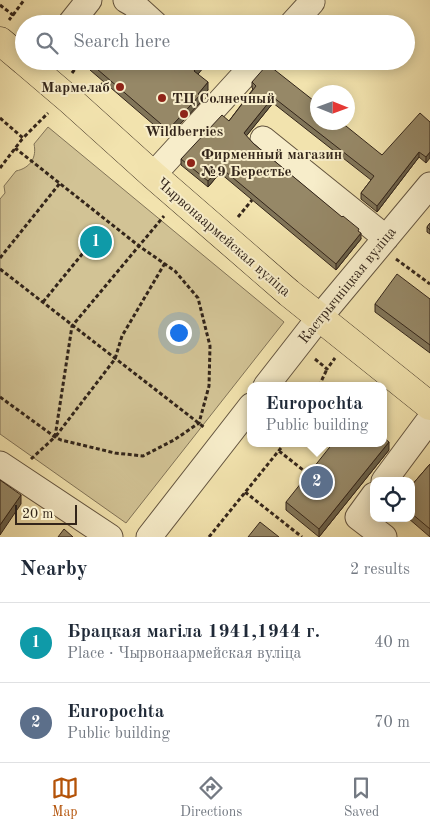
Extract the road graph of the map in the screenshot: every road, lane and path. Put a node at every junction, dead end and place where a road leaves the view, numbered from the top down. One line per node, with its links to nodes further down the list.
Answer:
1 (24, 0): 5 (path)
2 (89, 0): 6 (street)
3 (126, 0): 7 (street)
4 (311, 0): 8 (street)
5 (13, 15)
6 (77, 15)
7 (145, 15)
8 (300, 15)
9 (0, 41): 10 (main road, Чырвонаармейская вуліца)
10 (15, 52)
11 (38, 70): 23 (main road, Чырвонаармейская вуліца)
12 (74, 70): 14 (path)
13 (249, 70): 23 (street)
14 (70, 76)
15 (104, 82): 16 (path)
16 (93, 95)
17 (0, 118): 19 (path)
18 (55, 118): 19 (path)
19 (23, 138): 21 (path)
20 (263, 139): 30 (street)
21 (15, 148): 22 (path); 24 (path)
22 (0, 168)
23 (153, 175): 37 (main road, Чырвонаармейская вуліца)
24 (60, 183): 29 (path); 32 (path)
25 (430, 185): 30 (street, Кастрычніцкая вуліца)
26 (252, 200): 28 (path)
27 (168, 211): 29 (path)
28 (237, 218)
29 (139, 246): 33 (path); 38 (path)
30 (390, 248): 35 (path); 37 (street, Кастрычніцкая вуліца)
31 (83, 253): 36 (path)
32 (0, 258)
33 (165, 263): 41 (path); 49 (path)
34 (0, 269): 36 (path)
35 (430, 284)
36 (43, 302): 38 (path)
37 (319, 318): 43 (street, Кастрычніцкая вуліца); 46 (main road, Чырвонаармейская вуліца)
38 (72, 326): 41 (path); 51 (path)
39 (312, 357): 42 (path)
40 (336, 357): 42 (path)
41 (115, 359): 49 (path); 51 (path)
42 (327, 369): 44 (path)
43 (269, 382)
44 (321, 382)
45 (0, 397): 51 (path)
46 (430, 406)
47 (247, 411): 61 (street)
48 (430, 419): 57 (street)
49 (199, 423): 50 (path); 51 (path)
50 (211, 433)
51 (55, 437): 54 (path)
52 (282, 447): 53 (path)
53 (279, 451): 56 (path); 58 (path)
54 (29, 462)
55 (0, 464): 60 (street)
56 (313, 477)
57 (387, 477)
58 (245, 492): 62 (path); 63 (path)
59 (370, 500): 64 (street)
60 (110, 537)
61 (149, 537)
62 (209, 537)
63 (302, 537)
64 (384, 537)

